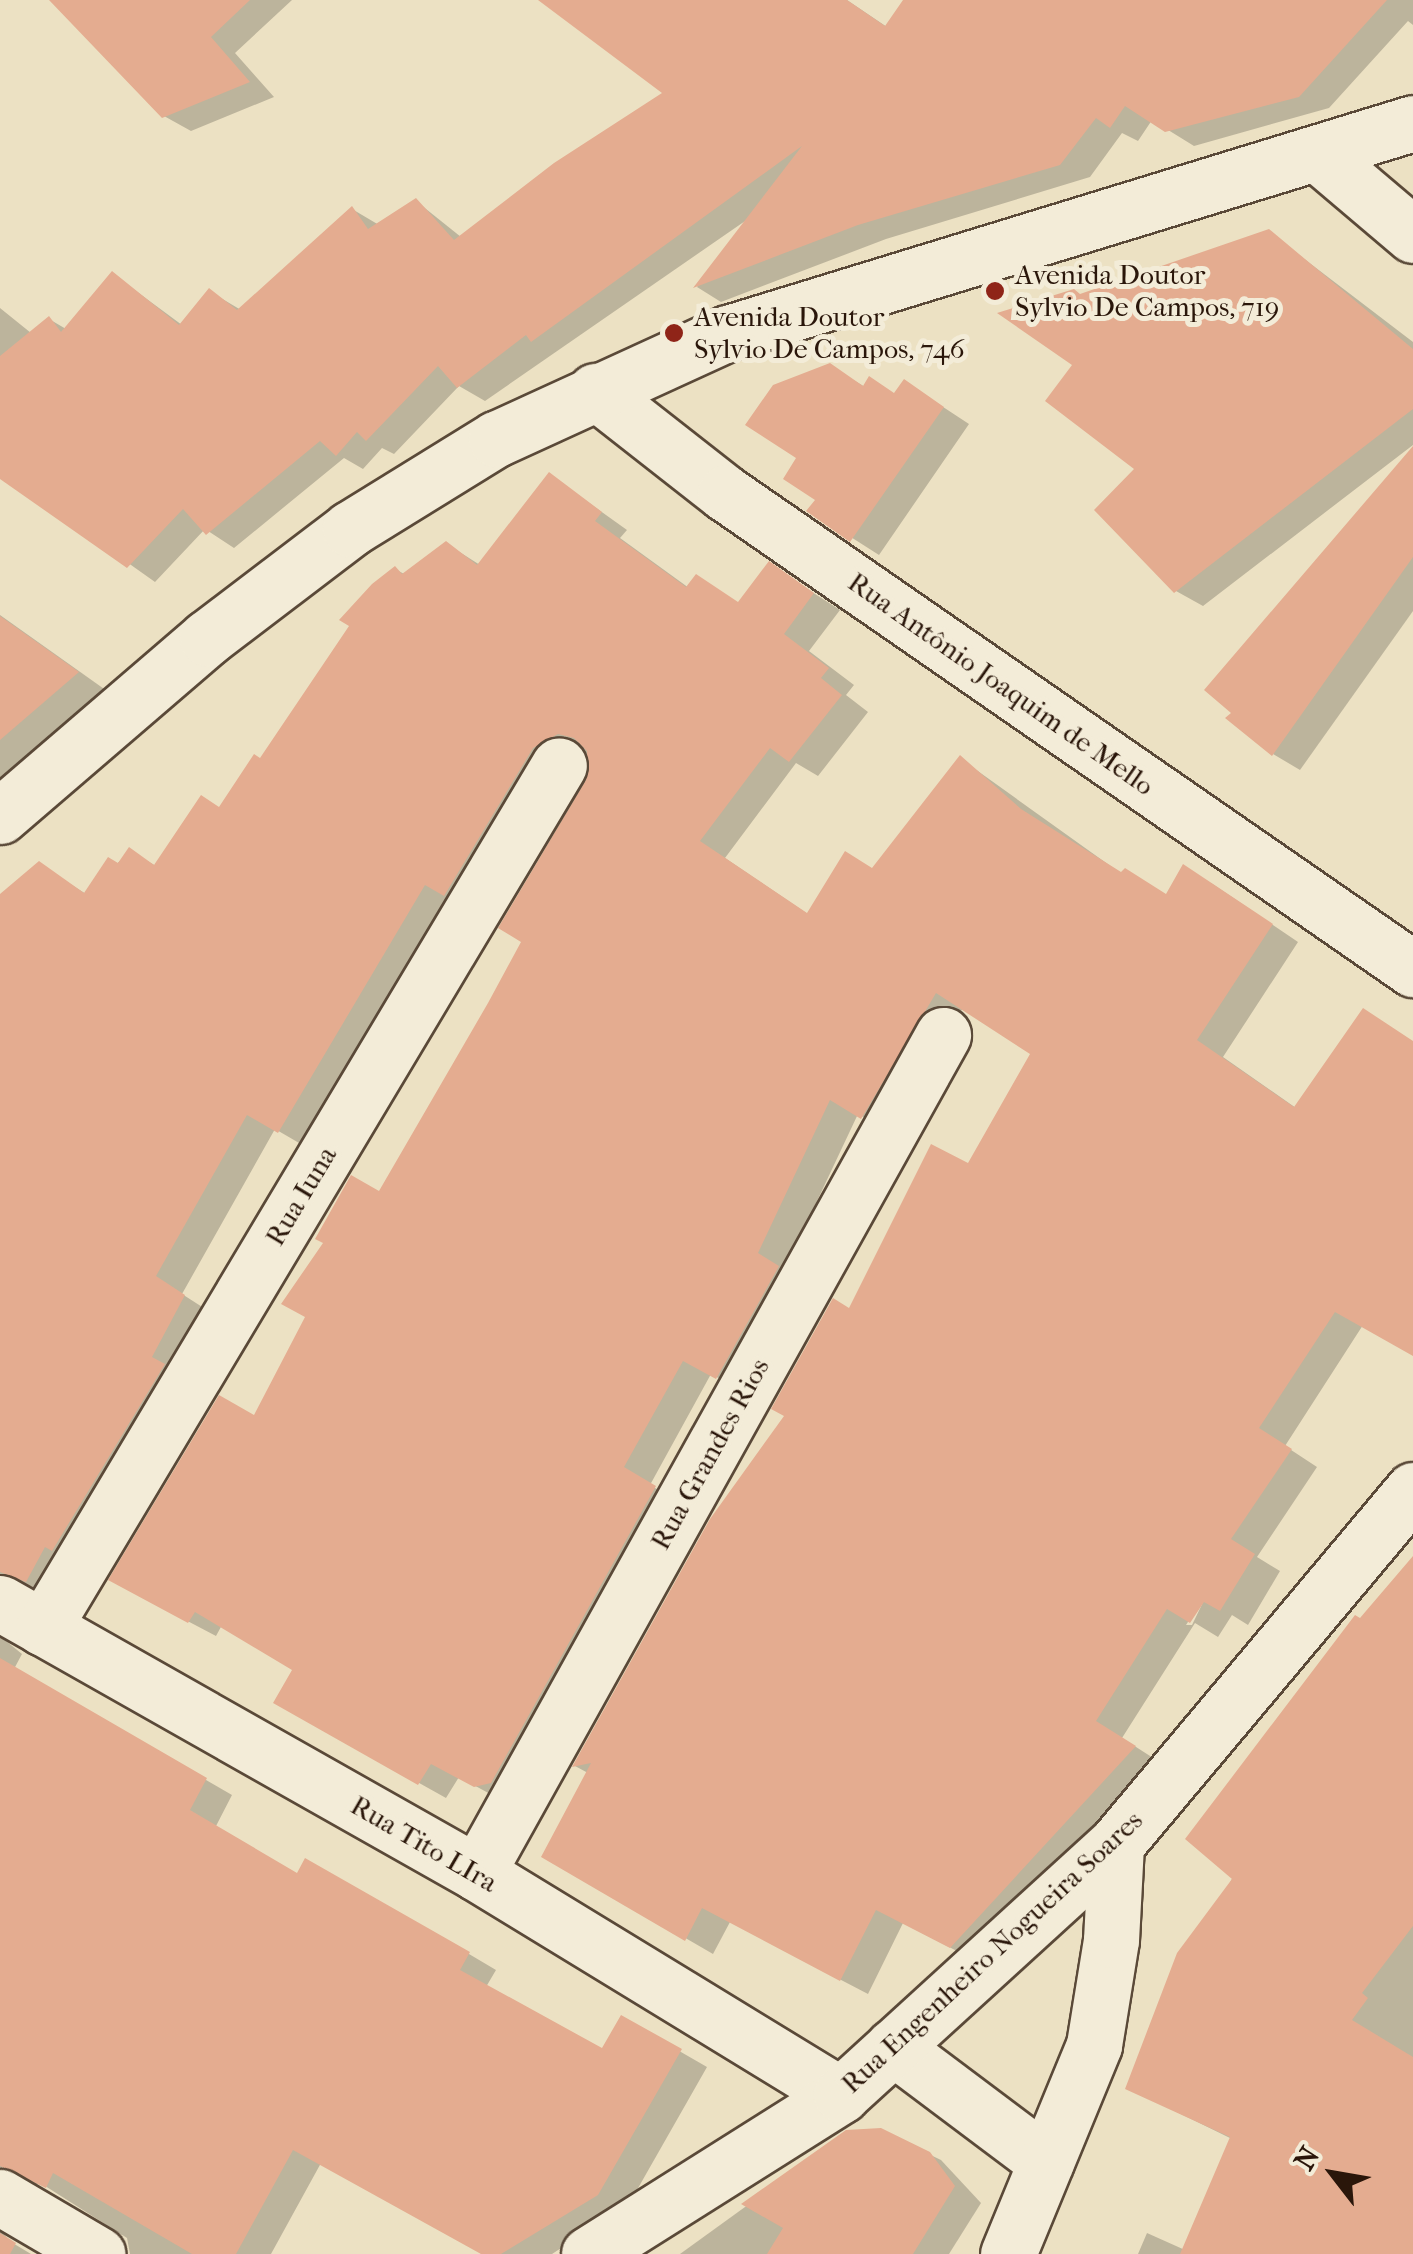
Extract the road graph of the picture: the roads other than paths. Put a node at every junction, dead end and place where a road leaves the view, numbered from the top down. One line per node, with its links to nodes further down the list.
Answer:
1 (1413, 122): 2 (street)
2 (1320, 156): 3 (street); 4 (street)
3 (1413, 235)
4 (595, 392): 6 (street); 7 (street, Rua Antônio Joaquim de Mello)
5 (559, 765): 10 (street, Rua Iuna)
6 (0, 816)
7 (1413, 969)
8 (944, 1035): 12 (street, Rua Grandes Rios)
9 (1413, 1490): 11 (street, Rua Engenheiro Nogueira Soares)
10 (22, 1616): 12 (street, Rua Tito LIra)
11 (1116, 1844): 13 (street, Rua Engenheiro Nogueira Soares); 15 (street)
12 (476, 1873): 14 (street, Rua Tito LIra)
13 (892, 2048): 14 (street, Rua Engenheiro Nogueira Soares); 15 (street)
14 (841, 2094): 18 (street, Rua Engenheiro Nogueira Soares)
15 (1046, 2162): 19 (street)
16 (0, 2197): 17 (street)
17 (97, 2254)
18 (589, 2254)
19 (1008, 2254)

